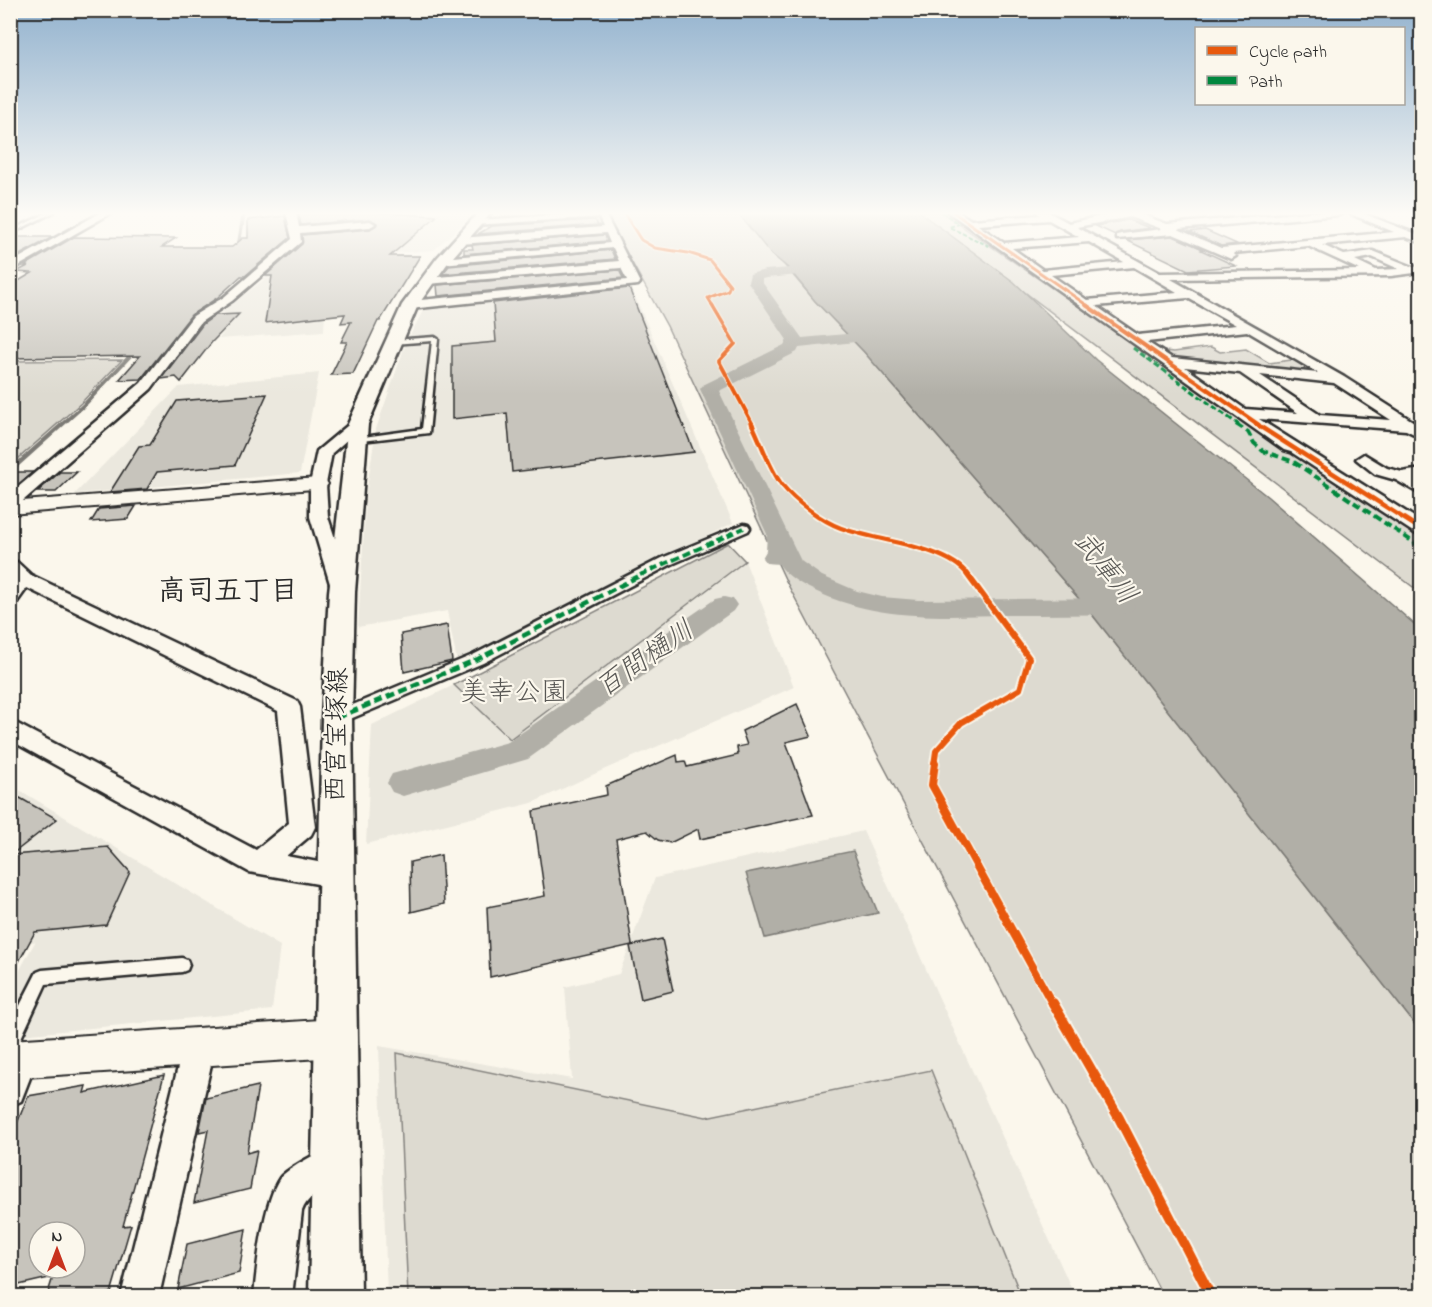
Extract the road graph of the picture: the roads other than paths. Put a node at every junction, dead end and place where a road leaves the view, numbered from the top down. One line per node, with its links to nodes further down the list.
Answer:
1 (260, 273): 27 (street)
2 (438, 273): 14 (main road, 西宮宝塚線)
3 (571, 273): 4 (street)
4 (629, 273)
5 (1041, 273): 11 (street)
6 (1150, 273): 9 (street)
7 (1377, 273): 8 (street)
8 (1273, 274): 9 (street)
9 (1156, 276): 10 (street)
10 (1189, 294): 11 (street); 12 (street)
11 (1085, 304): 13 (street)
12 (1249, 327): 13 (street); 17 (street)
13 (1136, 339): 15 (street)
14 (393, 342): 21 (main road, 西宮宝塚線); 21 (lane)
15 (1169, 362): 16 (street); 18 (street)
16 (1243, 370): 17 (street); 19 (street)
17 (1339, 380): 20 (street)
18 (1242, 413): 19 (street); 30 (street)
19 (1316, 419): 20 (street)
20 (1415, 430)
21 (357, 432): 25 (street); 32 (main road, 西宮宝塚線)
22 (1364, 459): 24 (street)
23 (1422, 474): 24 (street)
24 (1402, 477): 26 (street)
25 (318, 484): 28 (street); 32 (street)
26 (1422, 490)
27 (10, 502)
28 (10, 508)
29 (744, 528): 34 (street)
30 (1422, 530)
31 (17, 573): 33 (street); 36 (street)
32 (342, 592): 34 (main road, 西宮宝塚線)
33 (10, 598)
34 (337, 718): 37 (main road, 西宮宝塚線)
35 (10, 729): 36 (street)
36 (258, 864): 37 (street)
37 (335, 875): 39 (main road, 西宮宝塚線)
38 (182, 965): 41 (lane)
39 (336, 1038): 40 (street); 42 (main road, 西宮宝塚線)
40 (199, 1047): 41 (street); 43 (street)
41 (13, 1062)
42 (337, 1161): 44 (street); 45 (main road, 西宮宝塚線)
43 (140, 1296)
44 (273, 1296)
45 (335, 1296)

